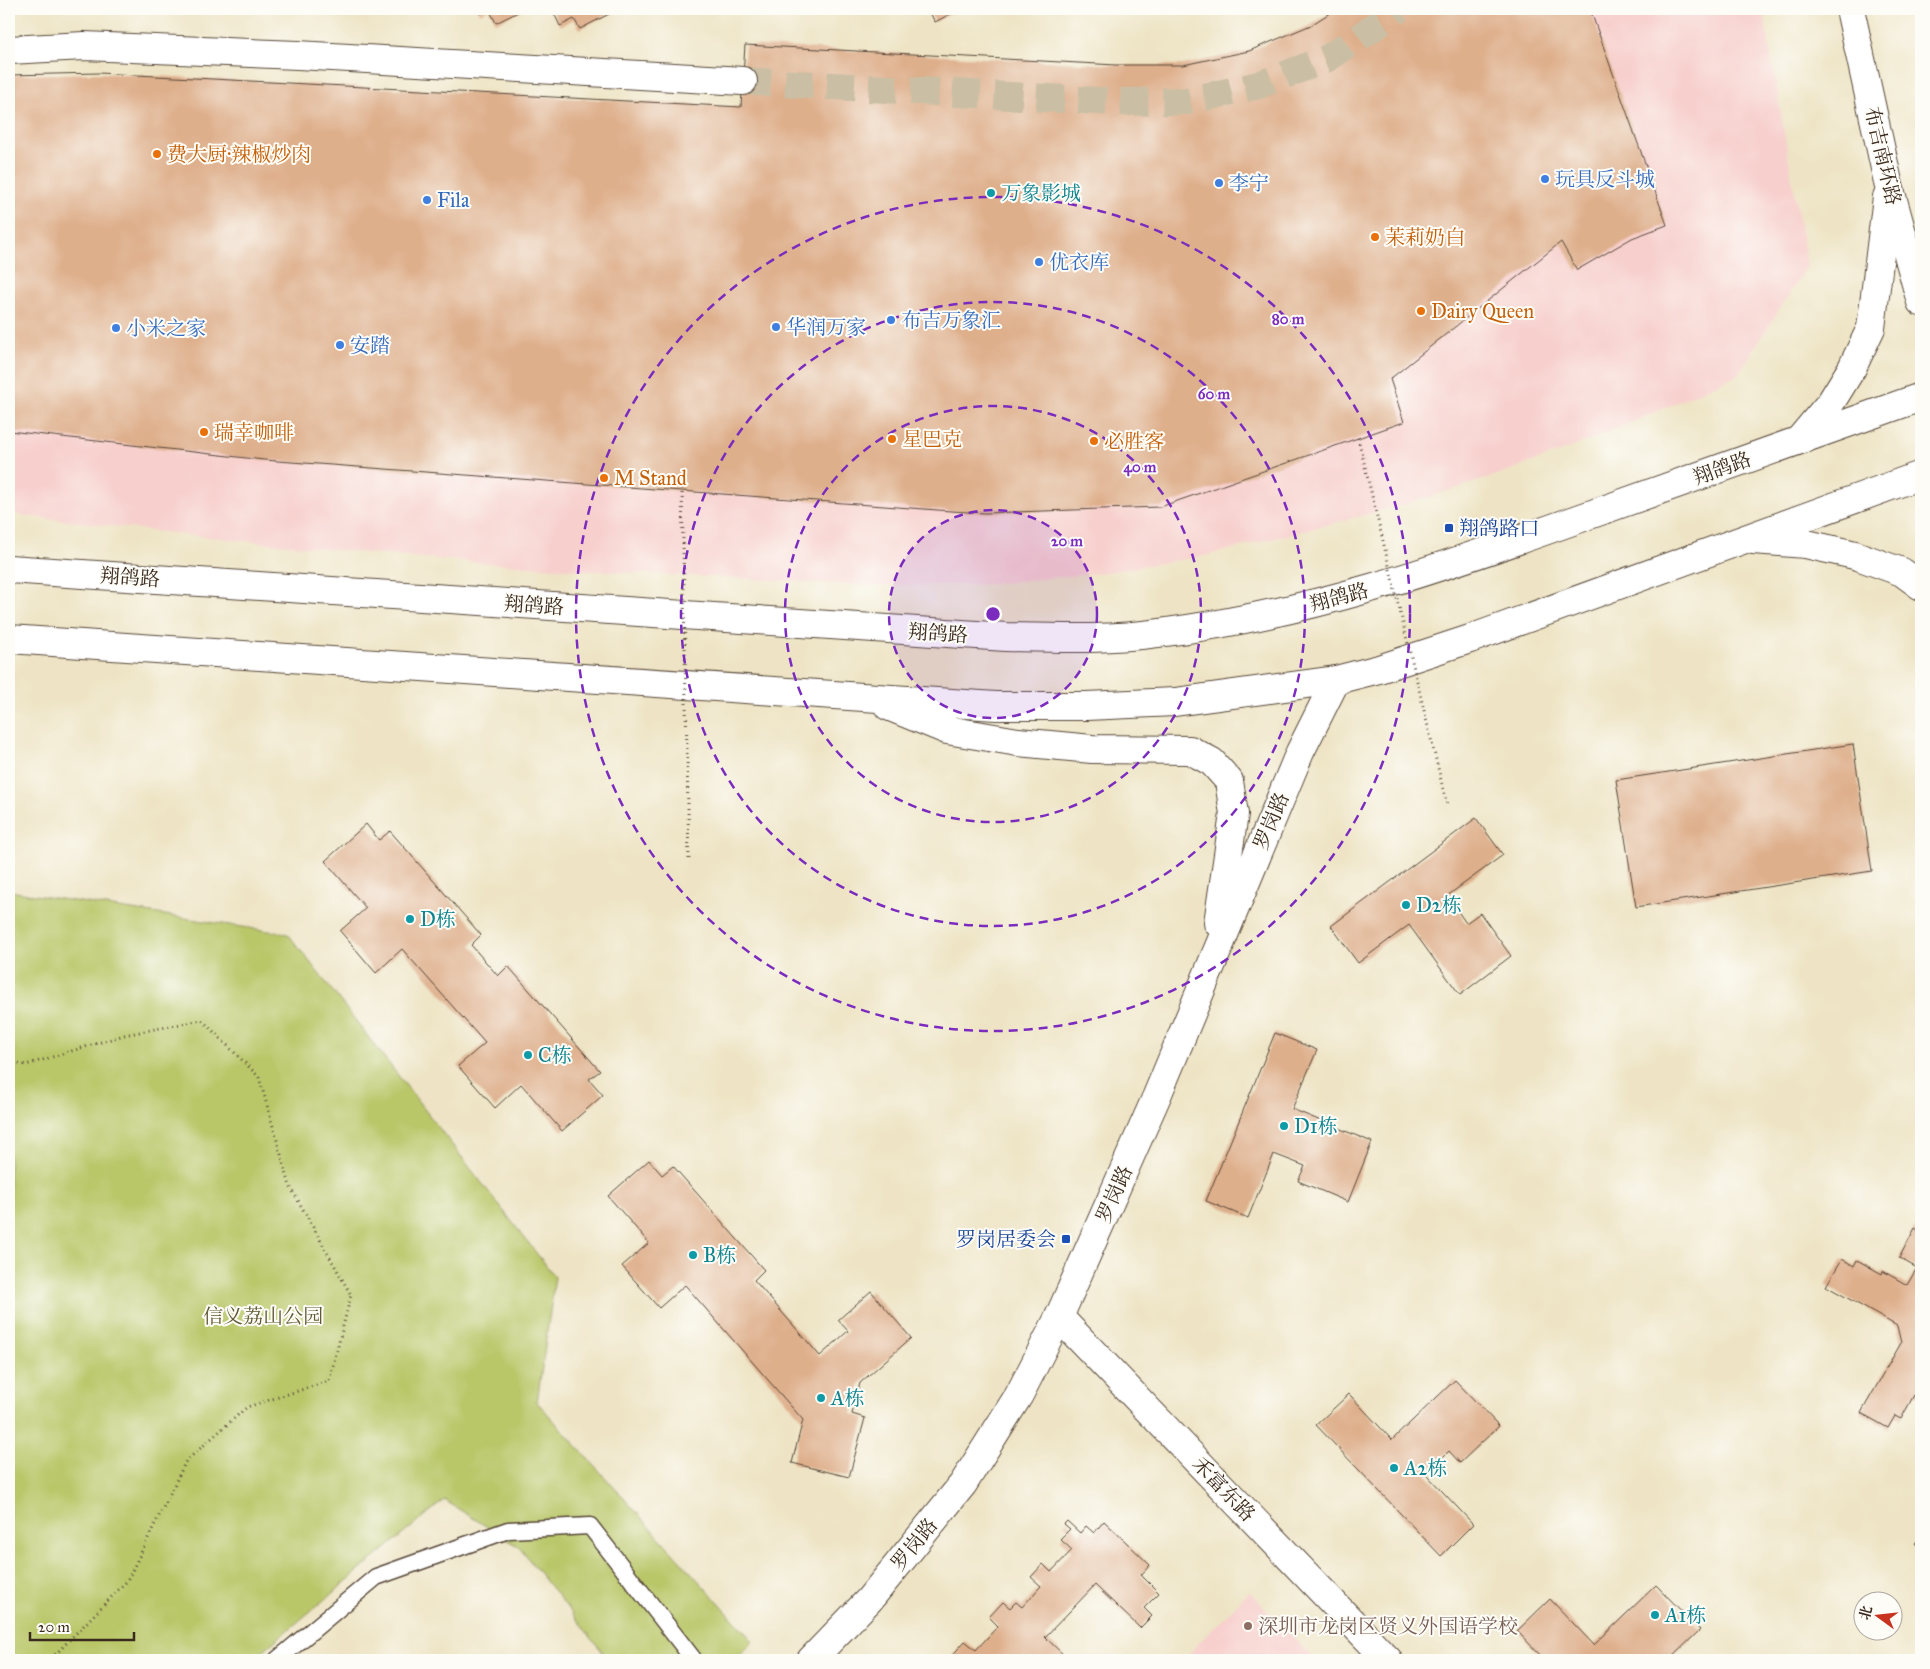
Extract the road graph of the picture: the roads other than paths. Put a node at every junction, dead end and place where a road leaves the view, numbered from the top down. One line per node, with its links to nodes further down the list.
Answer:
1 (1850, 9): 4 (street, 布吉南环路)
2 (9, 50): 3 (street)
3 (743, 81)
4 (1888, 182): 5 (street, 布吉南环路); 7 (street)
5 (1921, 302)
6 (1921, 398): 7 (street, 翔鸽路)
7 (1799, 440): 10 (street, 翔鸽路)
8 (1921, 474): 9 (street)
9 (1744, 540): 11 (street); 13 (street)
10 (9, 569)
11 (1921, 586)
12 (9, 639): 14 (street)
13 (1336, 680): 14 (street); 15 (street, 罗岗路)
14 (866, 697): 15 (street)
15 (1213, 960): 16 (street, 罗岗路)
16 (1059, 1317): 19 (street, 罗岗路); 20 (street, 禾富东路)
17 (277, 1660): 18 (lane)
18 (694, 1660)
19 (811, 1660)
20 (1388, 1660)

